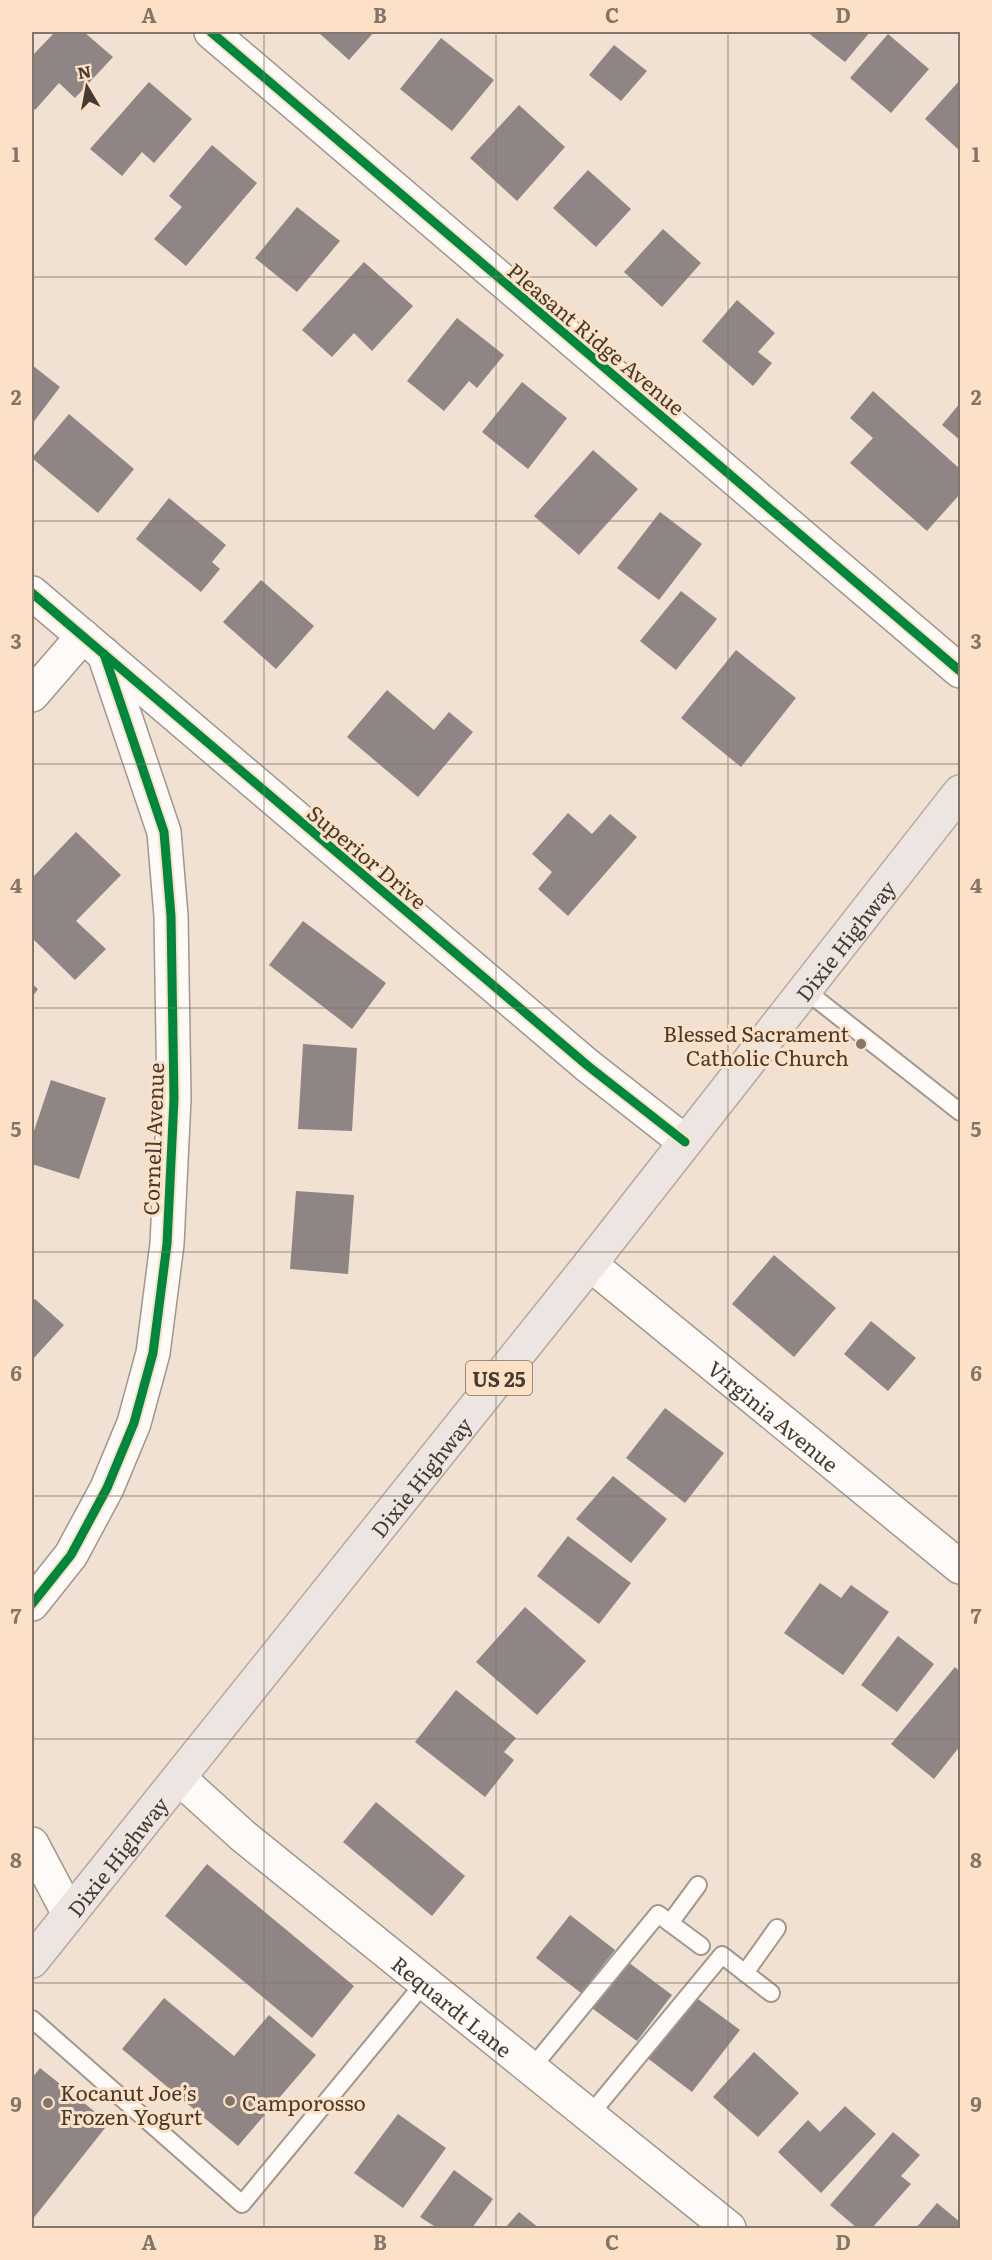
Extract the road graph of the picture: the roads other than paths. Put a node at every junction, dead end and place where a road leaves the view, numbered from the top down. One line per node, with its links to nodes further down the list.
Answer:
1 (211, 32): 4 (street, Pleasant Ridge Avenue)
2 (32, 592): 3 (street, Superior Drive)
3 (93, 645): 5 (street); 9 (street, Superior Drive); 12 (street, Cornell Avenue)
4 (960, 671)
5 (32, 695)
6 (960, 792): 7 (main road, Dixie Highway / US 25)
7 (805, 990): 8 (lane); 9 (main road, Dixie Highway / US 25)
8 (960, 1112)
9 (685, 1143): 10 (main road, Dixie Highway / US 25)
10 (590, 1264): 11 (street, Virginia Avenue); 13 (main road, Dixie Highway / US 25)
11 (960, 1567)
12 (32, 1604)
13 (179, 1778): 17 (main road, Dixie Highway / US 25); 23 (street, Requardt Lane)
14 (32, 1844): 17 (street)
15 (32, 1884): 17 (street)
16 (698, 1885): 18 (lane)
17 (69, 1914): 21 (main road, Dixie Highway / US 25)
18 (669, 1923): 20 (lane); 26 (lane)
19 (777, 1928): 22 (lane)
20 (701, 1946)
21 (32, 1961)
22 (745, 1973): 24 (lane); 27 (lane)
23 (425, 1982): 25 (lane); 26 (street, Requardt Lane)
24 (771, 1993)
25 (32, 2019)
26 (531, 2069): 27 (street, Requardt Lane)
27 (589, 2116): 28 (street, Requardt Lane)
28 (729, 2229)

